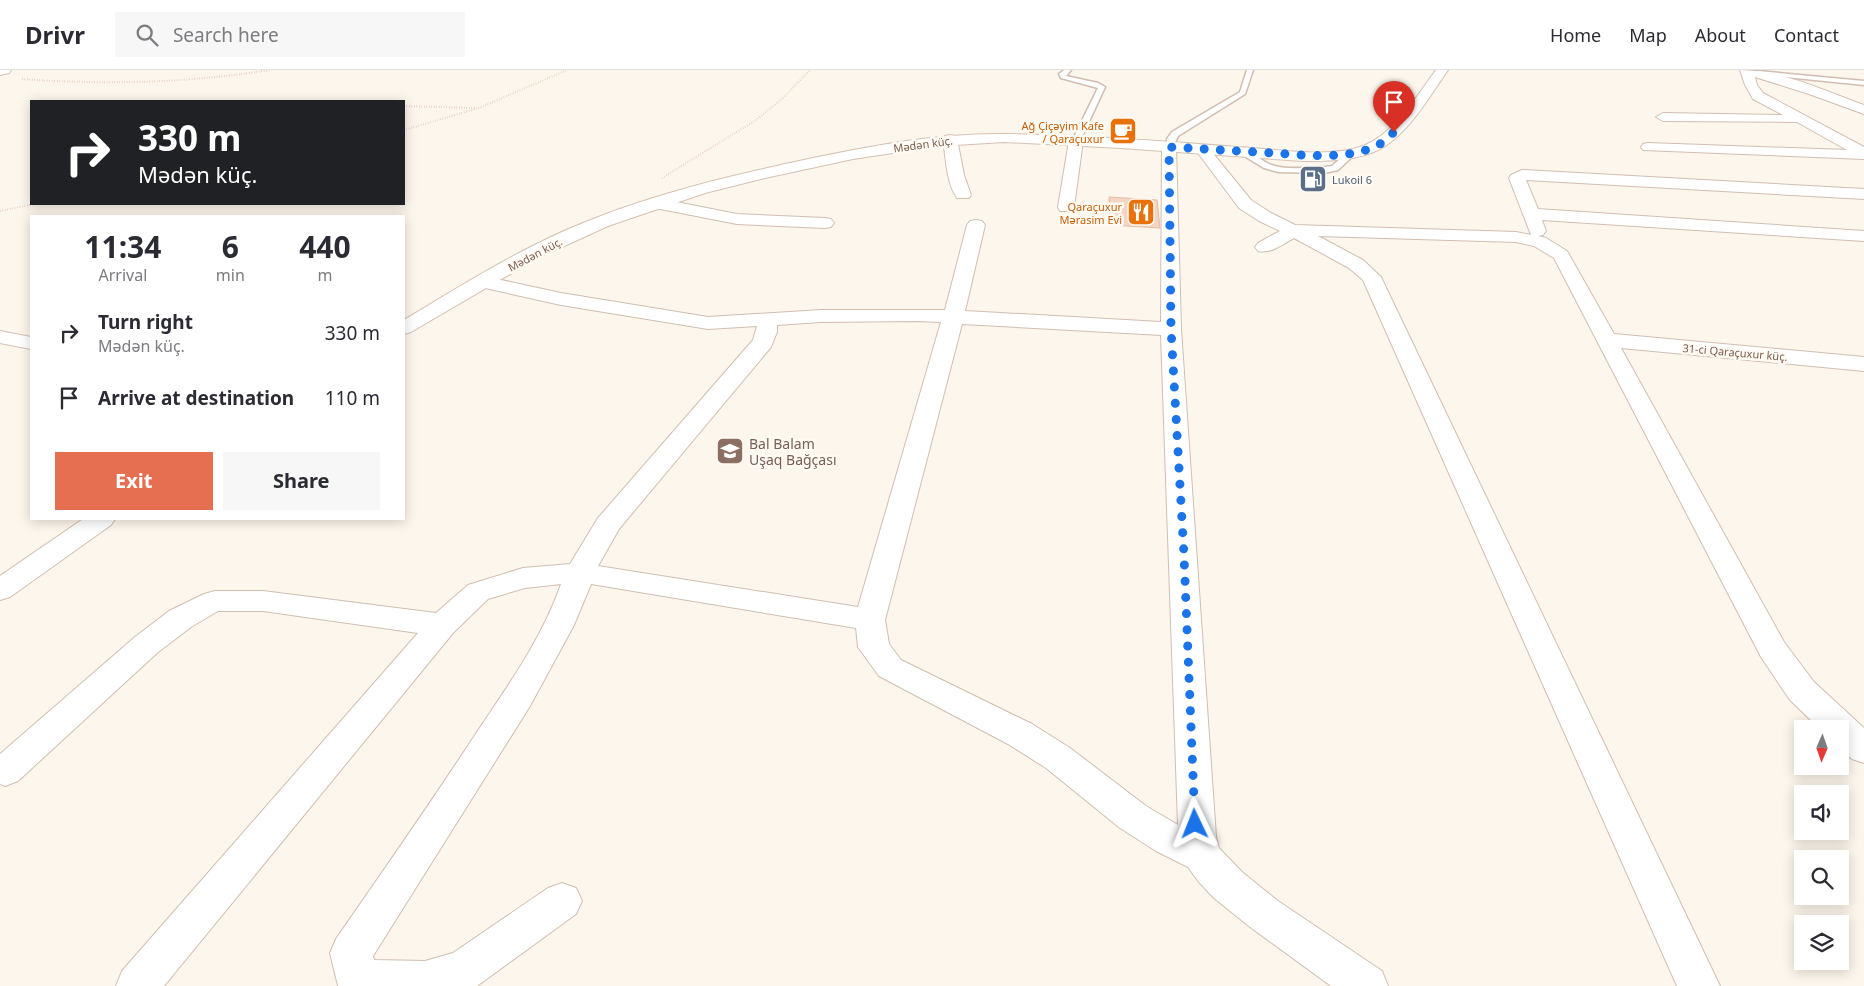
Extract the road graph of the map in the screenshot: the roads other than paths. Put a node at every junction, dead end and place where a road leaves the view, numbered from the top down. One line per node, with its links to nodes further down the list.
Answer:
1 (5, 70): 5 (street)
2 (1068, 70): 12 (lane)
3 (1250, 70): 13 (lane)
4 (1442, 70): 15 (street, Mədən küç.)
5 (0, 71)
6 (1747, 71): 7 (lane); 8 (street); 10 (street)
7 (1864, 83)
8 (1864, 110)
9 (1663, 117): 10 (street)
10 (1798, 120): 16 (street)
11 (950, 139): 12 (street, Mədən küç.); 18 (street); 19 (street, Mədən küç.)
12 (1076, 141): 13 (street, Mədən küç.); 20 (street)
13 (1169, 147): 15 (street, Mədən küç.); 32 (street)
14 (1648, 147): 16 (street)
15 (1202, 149): 24 (street)
16 (1864, 154)
17 (1864, 194): 21 (street)
18 (963, 195)
19 (656, 202): 22 (street); 28 (street, Mədən küç.)
20 (1066, 207)
21 (1532, 214): 25 (street); 26 (street)
22 (825, 223)
23 (976, 225): 29 (street)
24 (1295, 230): 26 (street); 27 (street); 48 (street)
25 (1864, 236)
26 (1540, 242): 34 (street)
27 (1264, 247)
28 (483, 282): 30 (street); 31 (street, Mədən küç.)
29 (954, 316): 30 (street); 32 (street); 40 (street)
30 (767, 320): 38 (street)
31 (405, 327)
32 (1171, 329): 44 (street)
33 (0, 337): 35 (street)
34 (1607, 340): 36 (street, 31-ci Qaraçuxur küç.); 42 (street)
35 (30, 343)
36 (1864, 364)
37 (100, 520): 39 (street)
38 (580, 573): 40 (street); 41 (street); 45 (street)
39 (0, 590)
40 (870, 620): 44 (street)
41 (442, 625): 43 (street); 46 (street)
42 (1864, 749)
43 (5, 771)
44 (1202, 855): 47 (street)
45 (562, 901)
46 (137, 986)
47 (1367, 986)
48 (1699, 986)

